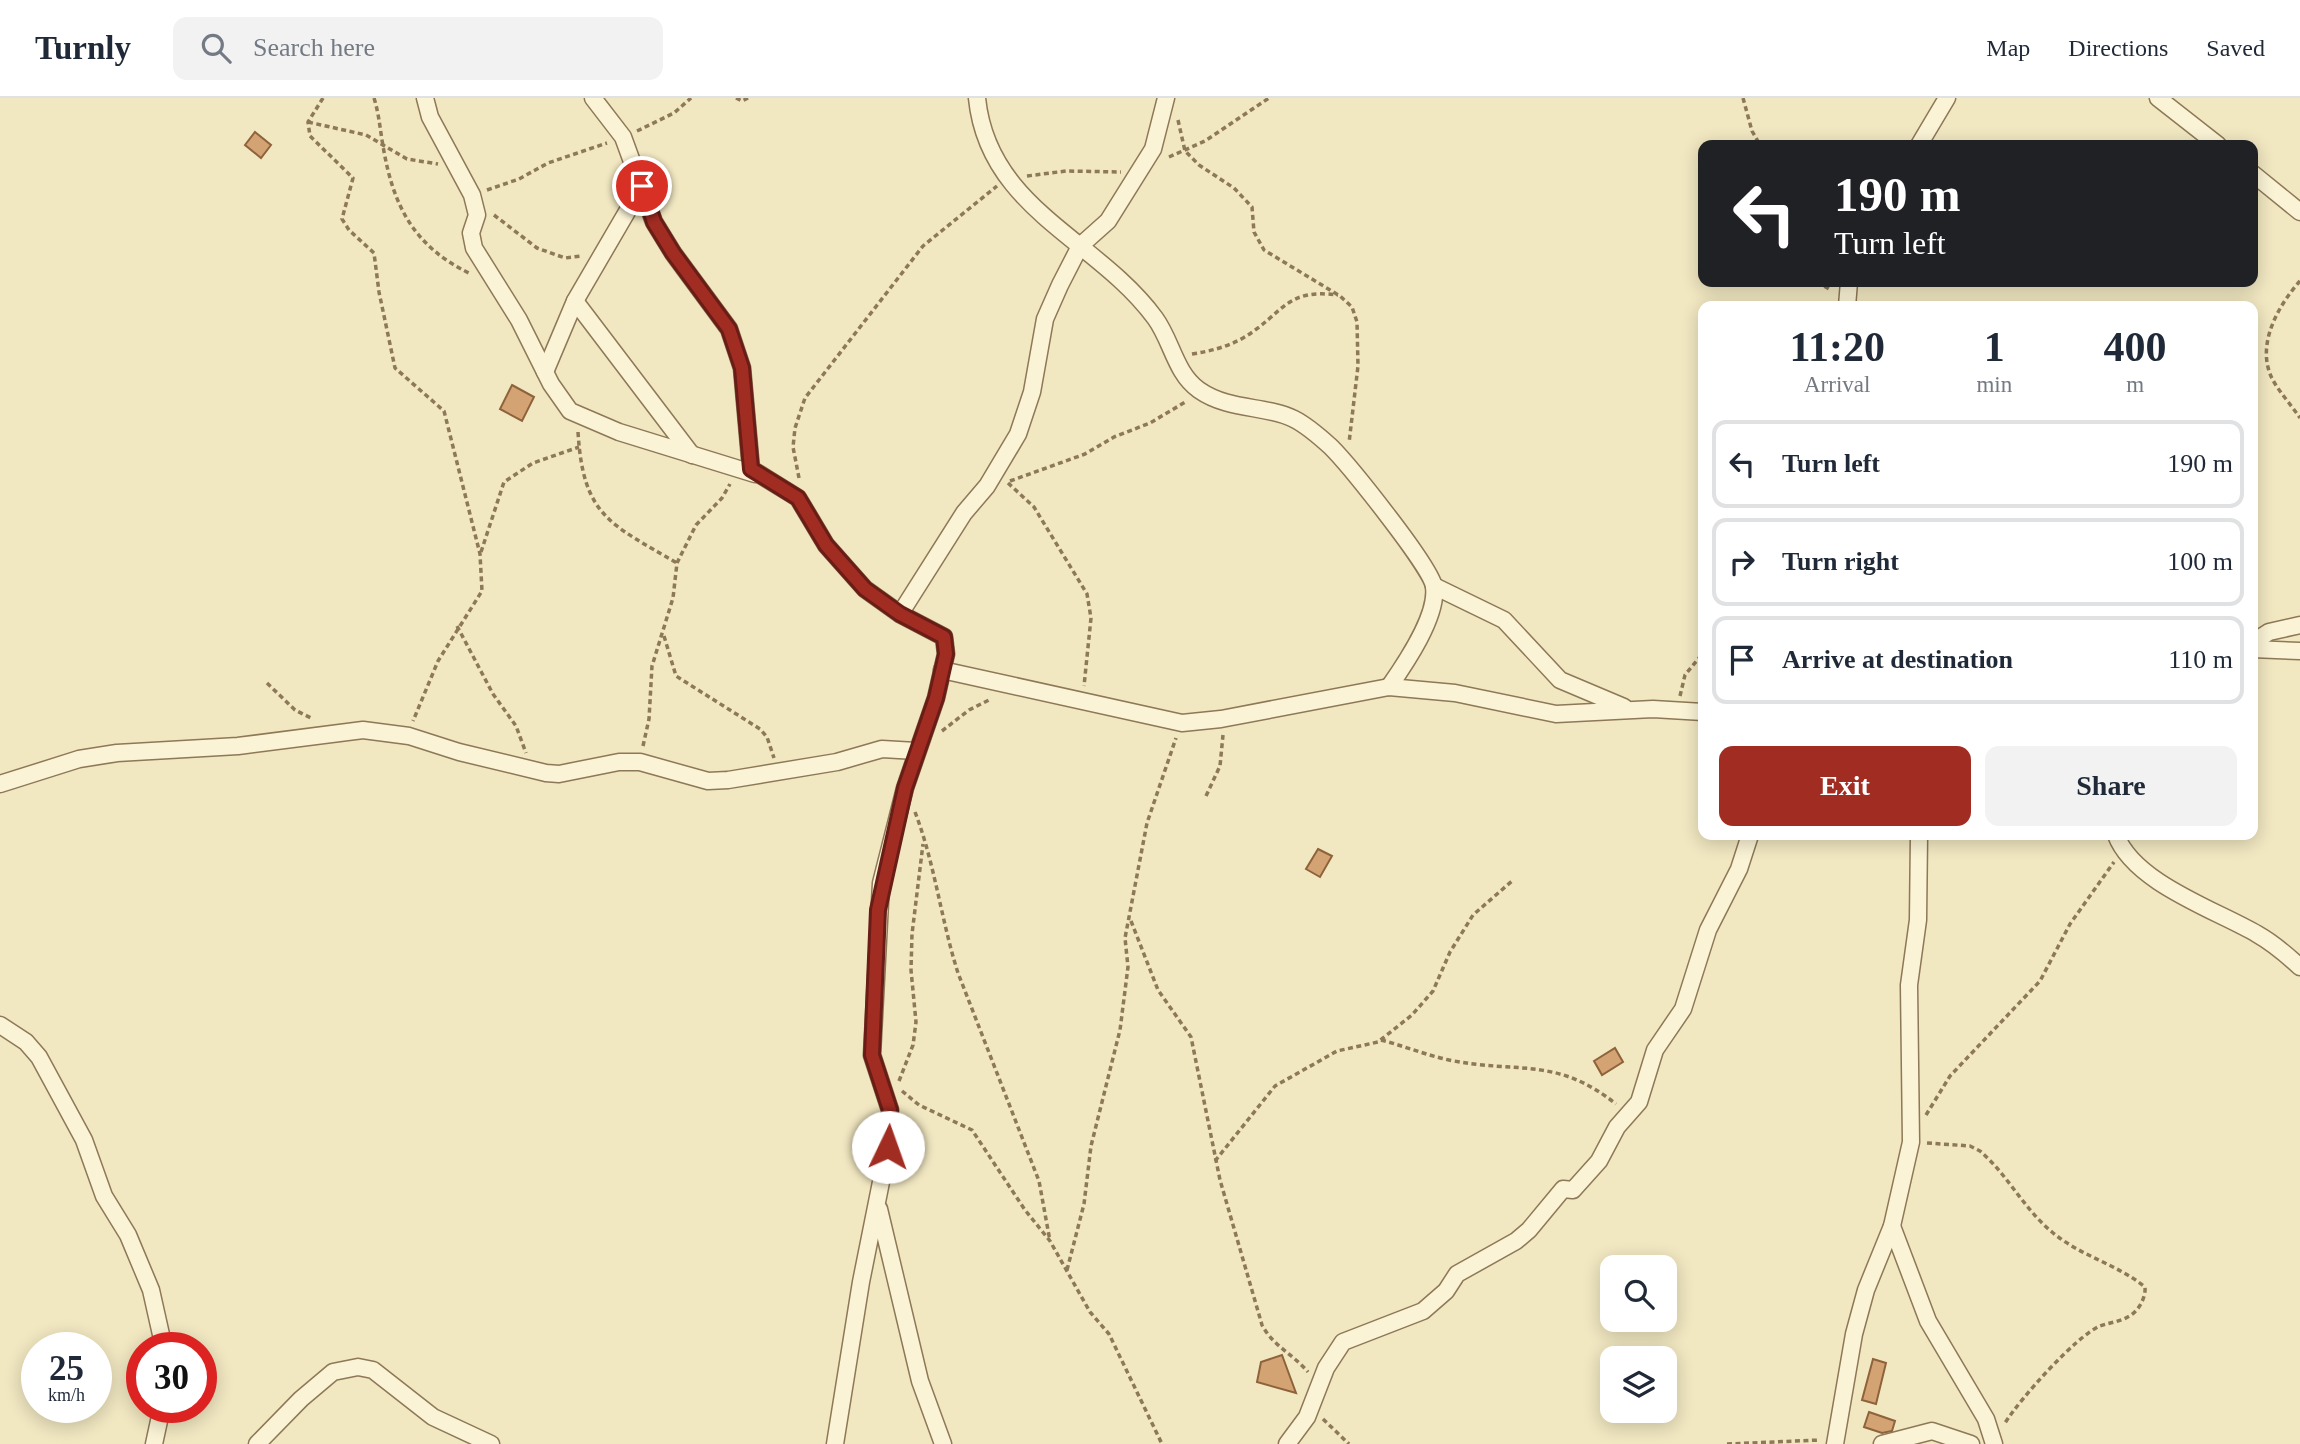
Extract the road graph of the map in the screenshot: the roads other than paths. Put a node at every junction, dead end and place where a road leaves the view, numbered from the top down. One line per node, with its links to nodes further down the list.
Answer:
1 (425, 98): 14 (street)
2 (593, 98): 10 (street)
3 (977, 98): 12 (street)
4 (1947, 98): 7 (street)
5 (2158, 98): 8 (street)
6 (1171, 105): 12 (street)
7 (1922, 140)
8 (2212, 140)
9 (2258, 178): 11 (street)
10 (642, 186): 13 (street); 16 (street)
11 (2300, 212)
12 (1080, 246): 17 (street); 18 (street)
13 (575, 301): 14 (street); 15 (street)
14 (545, 372): 15 (street)
15 (692, 455): 16 (street)
16 (755, 474): 18 (street)
17 (1434, 586): 24 (street); 25 (street)
18 (900, 614): 23 (street)
19 (2300, 625): 20 (street)
20 (2258, 639)
21 (2258, 649): 22 (street)
22 (2300, 651)
23 (942, 670): 24 (street); 27 (street)
24 (1389, 687): 25 (street)
25 (1629, 709): 26 (street)
26 (1698, 712)
27 (916, 751): 28 (street); 34 (street)
28 (0, 784)
29 (1748, 840): 47 (street)
30 (1919, 840): 35 (street)
31 (2120, 842): 32 (street)
32 (2300, 967)
33 (0, 1025): 36 (street)
34 (877, 1200): 37 (street); 44 (street)
35 (1892, 1226): 39 (street); 40 (street)
36 (160, 1332)
37 (927, 1406): 45 (street); 46 (street)
38 (159, 1423): 41 (street)
39 (1993, 1441)
40 (1835, 1442)
41 (154, 1444)
42 (257, 1444): 43 (street)
43 (491, 1444)
44 (835, 1444)
45 (943, 1444)
46 (952, 1444)
47 (1287, 1444)
48 (1882, 1444): 49 (street)
49 (1971, 1444)

